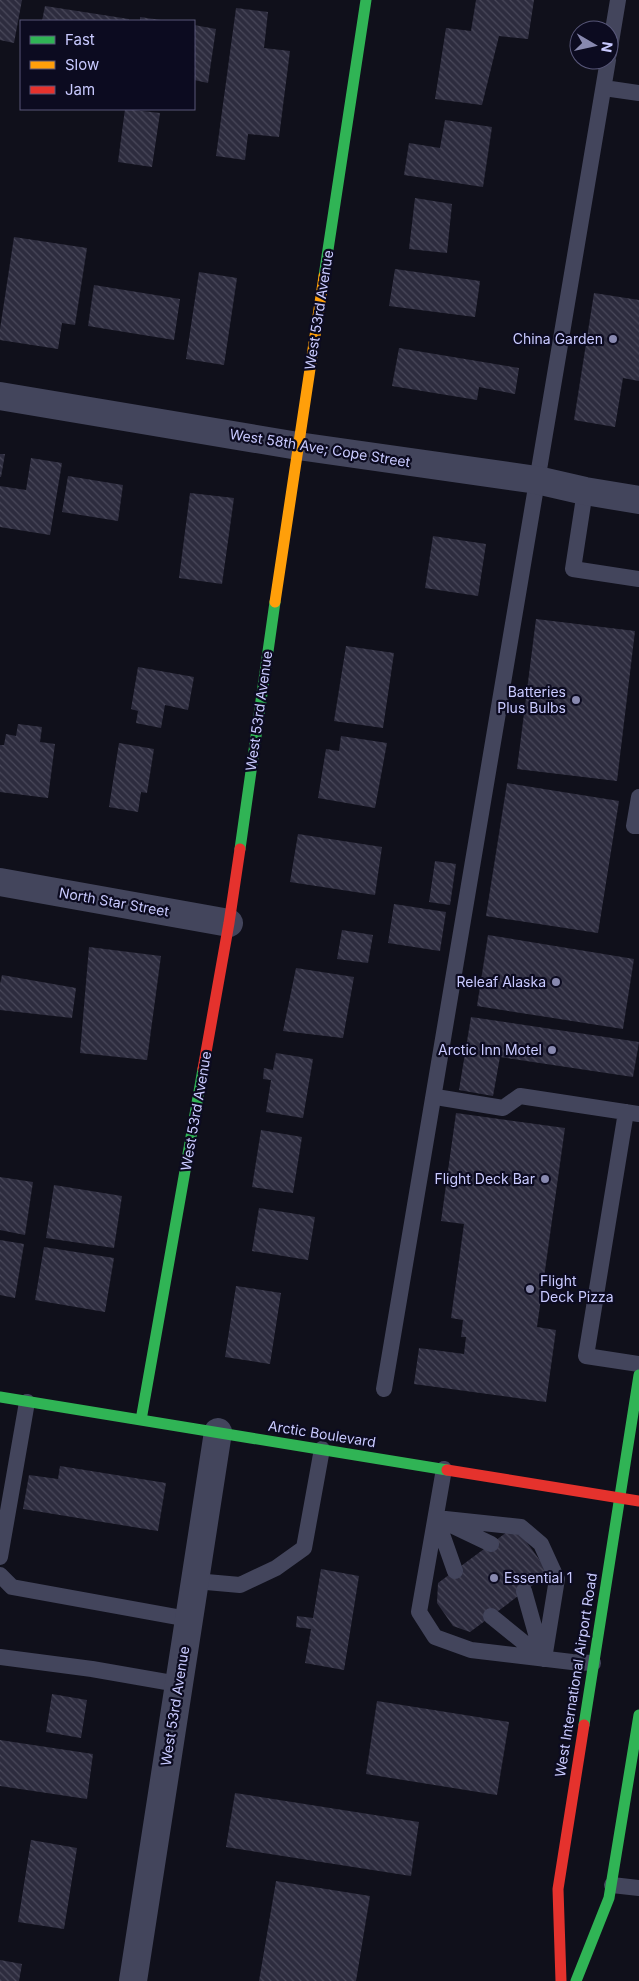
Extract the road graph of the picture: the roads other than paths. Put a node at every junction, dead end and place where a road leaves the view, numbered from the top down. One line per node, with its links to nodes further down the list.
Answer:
1 (366, 0): 8 (main road, West 53rd Avenue)
2 (618, 0): 3 (lane)
3 (615, 20)
4 (607, 70): 5 (lane)
5 (604, 88): 6 (lane); 9 (lane)
6 (639, 93)
7 (0, 396): 8 (street, West 58th Ave; Cope Street)
8 (298, 446): 9 (street, West 58th Ave; Cope Street); 16 (main road, West 53rd Avenue)
9 (537, 480): 10 (street, West 58th Ave; Cope Street); 21 (lane)
10 (585, 491): 11 (street, West 58th Ave; Cope Street); 12 (lane)
11 (639, 500)
12 (639, 579)
13 (639, 796): 14 (lane)
14 (639, 826)
15 (0, 882): 16 (street, North Star Street)
16 (228, 923): 24 (main road, West 53rd Avenue)
17 (442, 1098): 18 (lane)
18 (632, 1113): 19 (lane)
19 (639, 1364)
20 (639, 1375): 28 (main road, West International Airport Road)
21 (384, 1389)
22 (0, 1397): 23 (main road, Arctic Boulevard)
23 (27, 1402): 24 (main road, Arctic Boulevard); 32 (lane)
24 (141, 1420): 25 (main road, Arctic Boulevard)
25 (218, 1432): 26 (main road, Arctic Boulevard); 35 (street, West 53rd Avenue)
26 (322, 1449): 27 (main road, Arctic Boulevard); 35 (lane)
27 (444, 1469): 28 (main road, Arctic Boulevard); 30 (lane)
28 (619, 1498): 29 (main road, Arctic Boulevard); 41 (main road, West International Airport Road)
29 (639, 1501)
30 (436, 1518): 31 (lane); 33 (lane); 40 (lane); 40 (lane)
31 (491, 1544)
32 (0, 1557)
33 (455, 1571)
34 (0, 1575): 38 (lane)
35 (195, 1581): 38 (street, West 53rd Avenue)
36 (524, 1591): 40 (lane)
37 (491, 1616): 40 (lane)
38 (188, 1619): 42 (street, West 53rd Avenue)
39 (0, 1657): 42 (lane)
40 (544, 1659): 41 (lane)
41 (593, 1663): 48 (main road, West International Airport Road)
42 (178, 1684): 47 (street, West 53rd Avenue)
43 (639, 1715): 44 (main road)
44 (634, 1780): 45 (main road)
45 (612, 1885): 46 (lane); 49 (main road)
46 (639, 1888)
47 (133, 1981)
48 (561, 1981)
49 (576, 1981)

